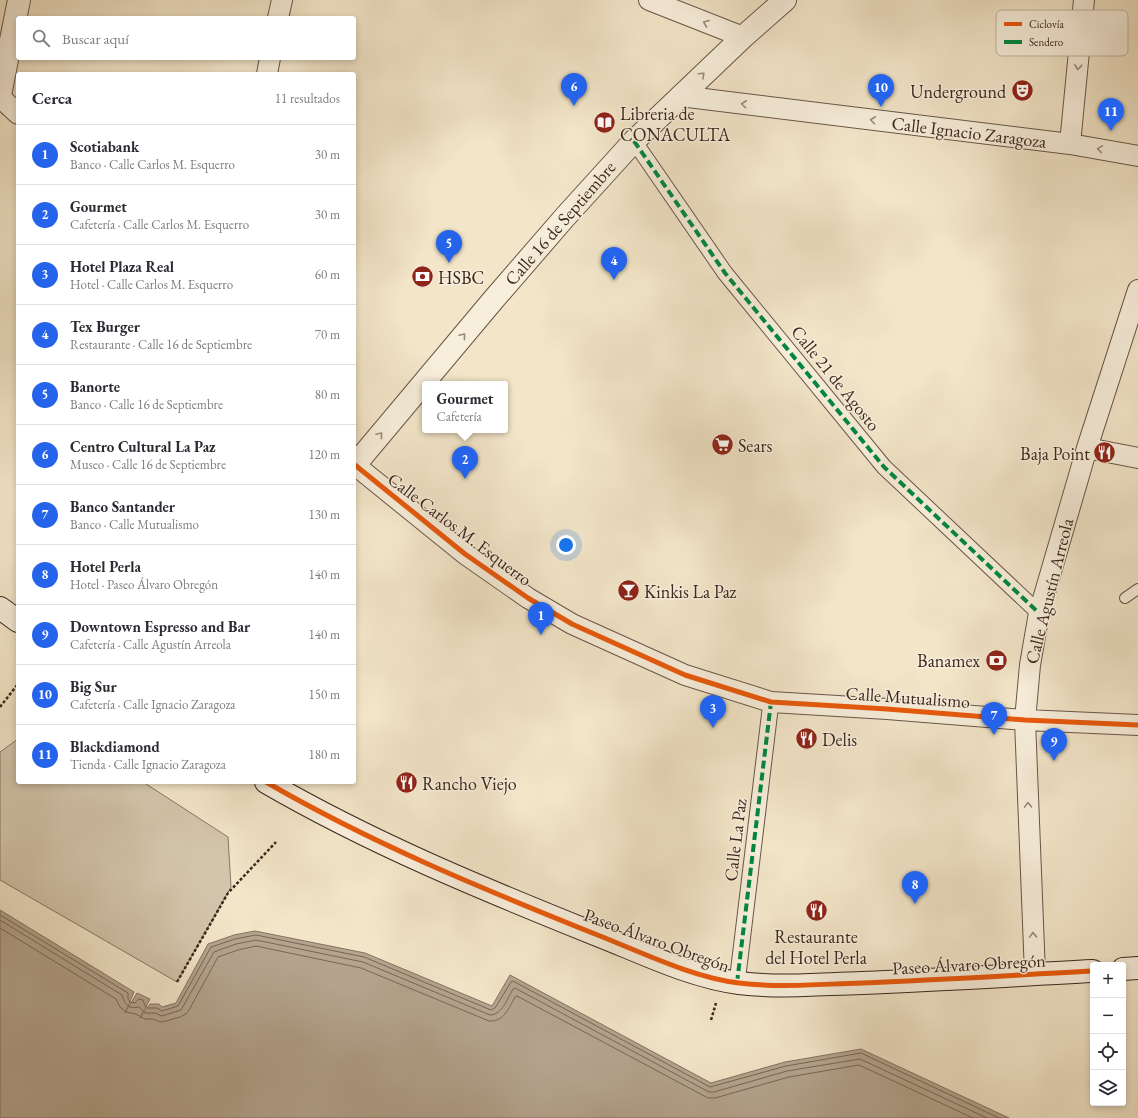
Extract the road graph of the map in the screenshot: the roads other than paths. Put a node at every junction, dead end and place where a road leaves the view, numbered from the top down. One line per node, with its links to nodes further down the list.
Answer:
1 (19, 0): 12 (main road)
2 (282, 0): 7 (street)
3 (649, 0): 8 (street, one-way to 3)
4 (785, 0): 8 (main road, Calle 16 de Septiembre)
5 (1084, 0): 6 (street, one-way to 6)
6 (1083, 10)
7 (278, 16)
8 (742, 37): 13 (main road, Calle 16 de Septiembre, one-way to 8)
9 (1079, 56): 16 (street, one-way to 16)
10 (270, 60): 11 (street)
11 (267, 72)
12 (0, 96): 14 (street)
13 (680, 96): 15 (main road, Calle 16 de Septiembre); 16 (street, Calle Ignacio Zaragoza, one-way to 13)
14 (16, 112)
15 (634, 140): 19 (main road, Calle 16 de Septiembre, one-way to 15); 28 (street, Calle 21 de Agosto)
16 (1070, 144): 17 (street, Calle Ignacio Zaragoza, one-way to 16)
17 (1138, 156)
18 (1138, 290): 21 (street, Calle Agustín Arreola)
19 (425, 381)
20 (422, 384): 23 (main road, Calle 16 de Septiembre, one-way to 20)
21 (1087, 448): 22 (street); 28 (street, Calle Agustín Arreola)
22 (1138, 458)
23 (356, 464)
24 (356, 468): 30 (street, Calle Carlos M. Esquerro)
25 (1138, 589): 26 (lane)
26 (1125, 598)
27 (0, 608): 29 (main road)
28 (1040, 613): 31 (street, Calle Agustín Arreola)
29 (16, 620)
30 (771, 702): 31 (street, Calle Mutualismo); 38 (street, Calle La Paz)
31 (1025, 720): 32 (street, Calle Mutualismo); 37 (street, Calle Agustín Arreola, one-way to 31)
32 (1138, 725)
33 (269, 784): 38 (main road, Paseo Álvaro Obregón)
34 (1138, 968): 35 (main road)
35 (1126, 969)
36 (1090, 971): 37 (main road, Paseo Álvaro Obregón)
37 (1034, 974): 38 (main road, Paseo Álvaro Obregón)
38 (737, 983)

